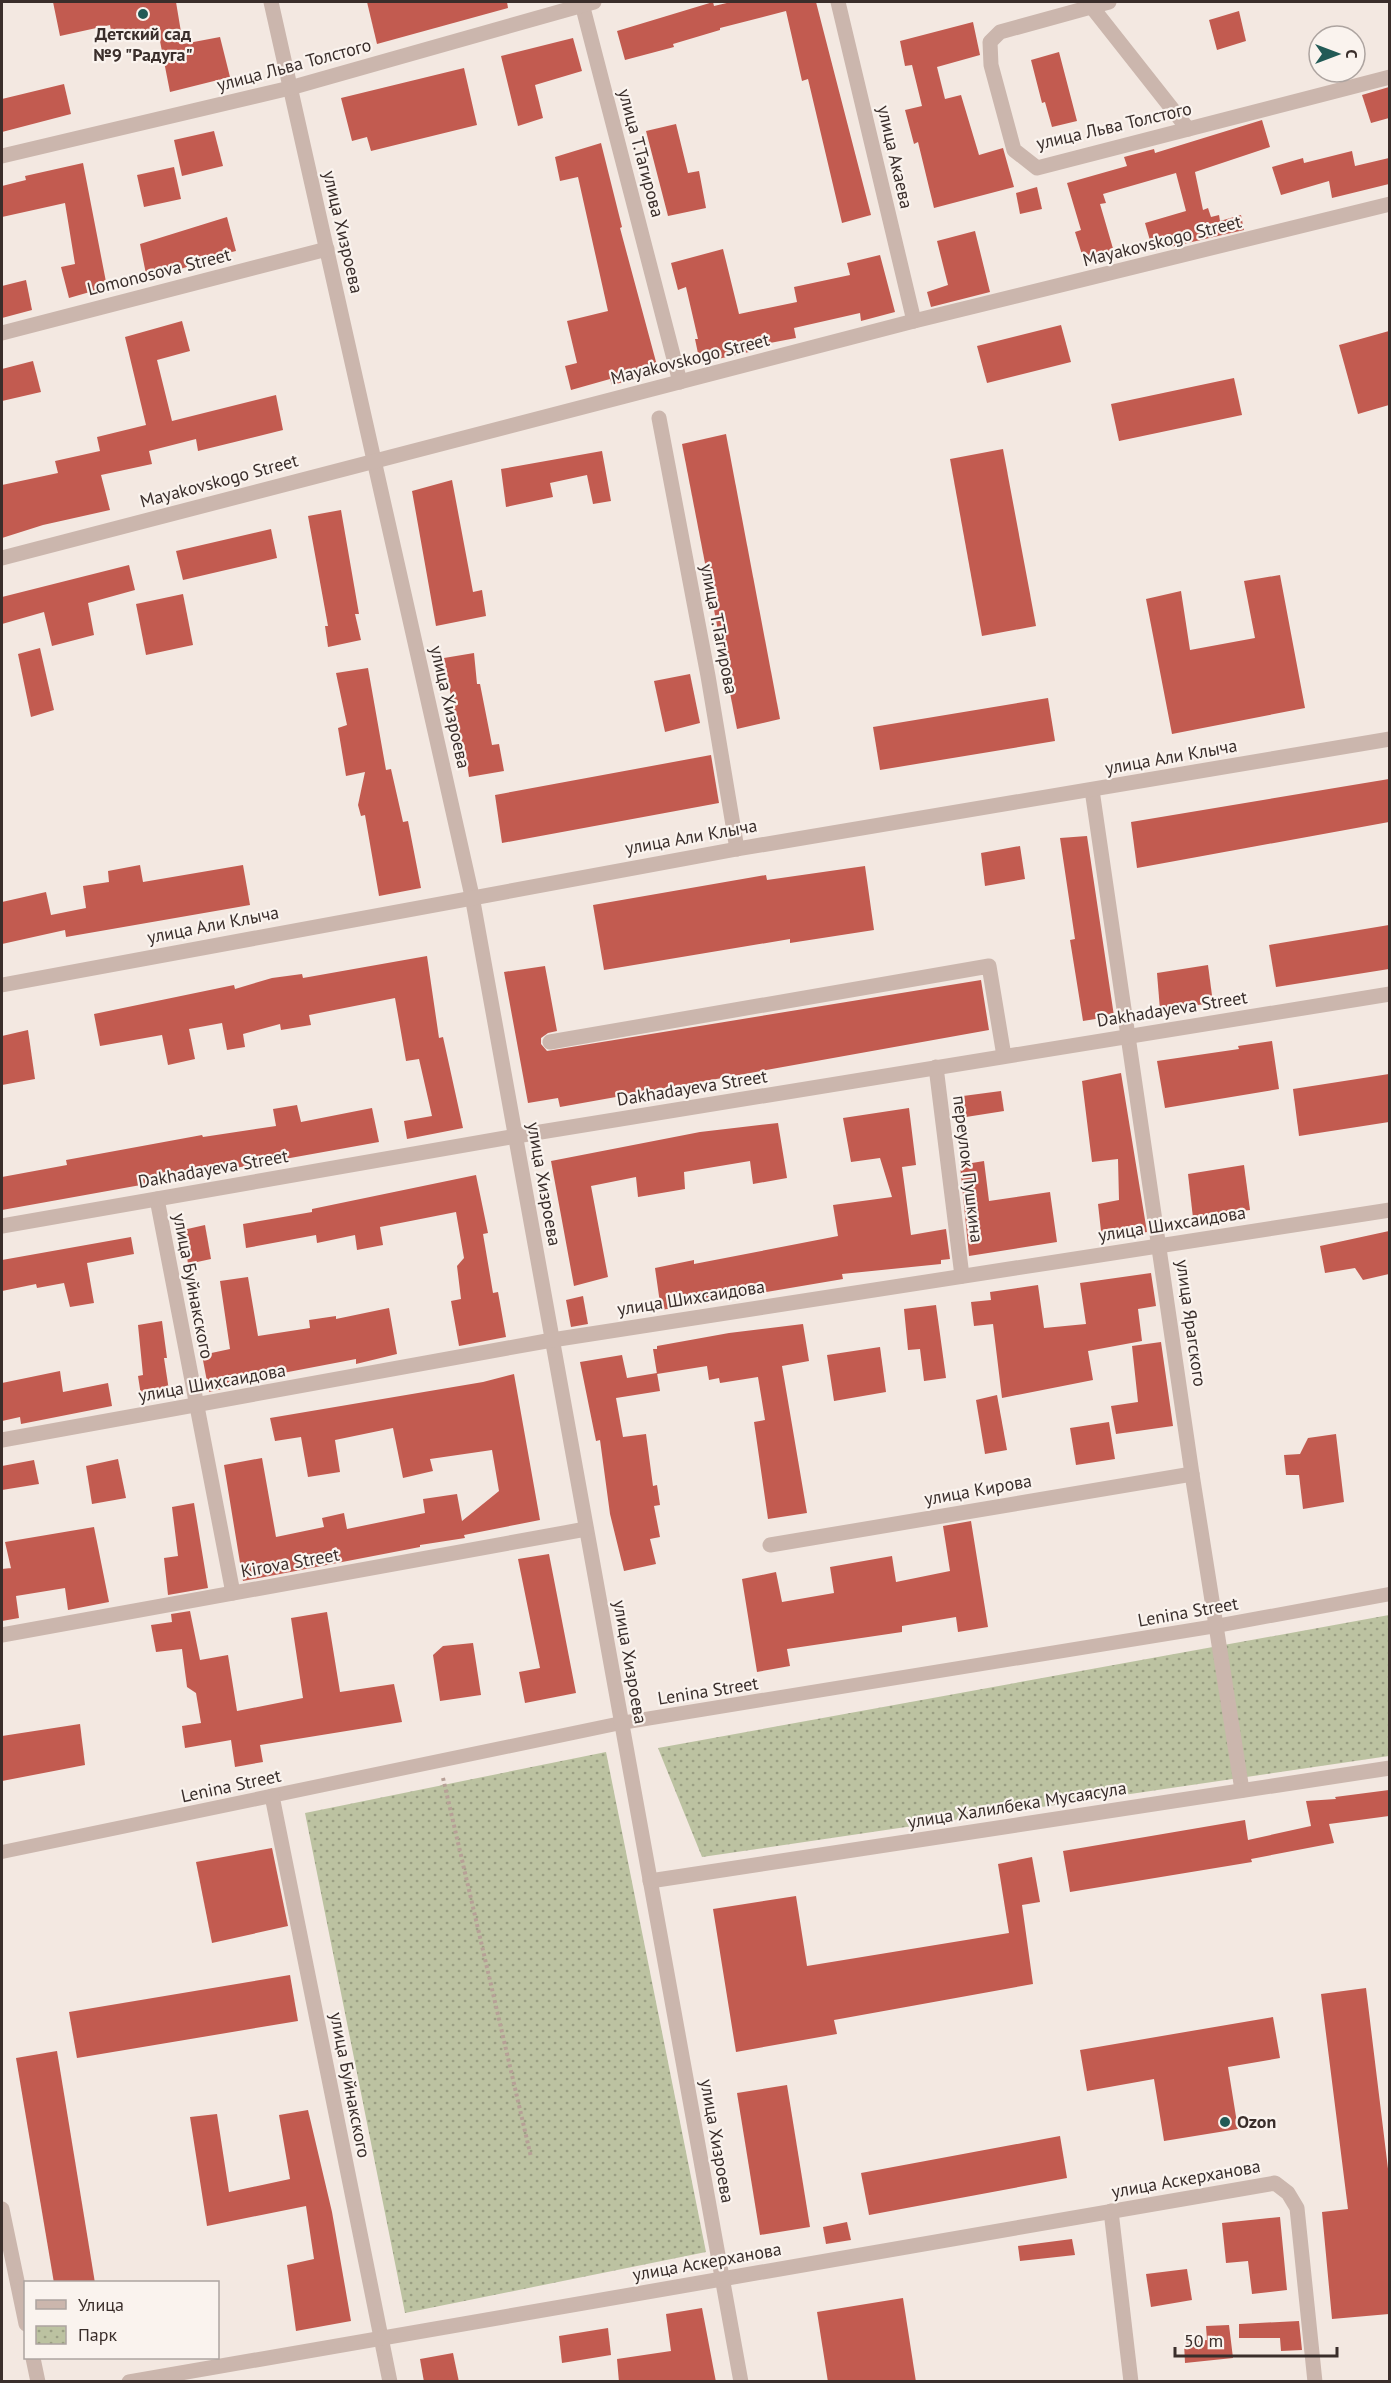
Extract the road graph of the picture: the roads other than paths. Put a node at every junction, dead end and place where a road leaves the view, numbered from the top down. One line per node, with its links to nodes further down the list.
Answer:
1 (271, 2): 7 (street, улица Хизроева)
2 (838, 2): 12 (street, улица Акаева)
3 (1109, 2): 5 (street, улица Льва Толстого)
4 (588, 3): 7 (street, улица Льва Толстого); 14 (street, улица Т.Тагирова)
5 (1091, 6): 8 (street); 8 (street, улица Льва Толстого)
6 (1389, 77): 8 (street, улица Льва Толстого)
7 (290, 88): 9 (street, улица Льва Толстого); 11 (street, улица Хизроева)
8 (1188, 129)
9 (2, 156)
10 (1389, 204): 12 (street, Mayakovskogo Street)
11 (327, 249): 13 (street, Lomonosova Street); 16 (street, улица Хизроева)
12 (914, 321): 14 (street, Mayakovskogo Street)
13 (2, 333)
14 (680, 382): 16 (street, Mayakovskogo Street)
15 (659, 417): 20 (street, улица Т.Тагирова)
16 (375, 461): 17 (street, Mayakovskogo Street); 21 (street, улица Хизроева)
17 (2, 558)
18 (1389, 739): 19 (street, улица Али Клыча)
19 (1092, 790): 20 (street, улица Али Клыча); 24 (street, улица Ярагского)
20 (737, 849): 21 (street, улица Али Клыча)
21 (472, 896): 22 (street, улица Али Клыча); 28 (street, улица Хизроева)
22 (2, 985)
23 (1389, 994): 24 (street, Dakhadayeva Street)
24 (1129, 1036): 26 (street, Dakhadayeva Street); 32 (street, улица Ярагского)
25 (550, 1042): 26 (street)
26 (1004, 1056): 27 (street, Dakhadayeva Street)
27 (936, 1067): 28 (street, Dakhadayeva Street); 33 (street, переулок Пушкина)
28 (516, 1136): 29 (street, Dakhadayeva Street); 34 (street, улица Хизроева)
29 (157, 1199): 31 (street, Dakhadayeva Street); 35 (street, улица Буйнакского)
30 (1389, 1210): 32 (street, улица Шихсаидова)
31 (2, 1226)
32 (1160, 1245): 33 (street, улица Шихсаидова); 37 (street, улица Ярагского)
33 (962, 1276): 34 (street, улица Шихсаидова)
34 (552, 1340): 35 (street, улица Шихсаидова); 38 (street, улица Хизроева)
35 (196, 1406): 36 (street, улица Шихсаидова); 40 (street, улица Буйнакского)
36 (2, 1440)
37 (1192, 1474): 39 (street, улица Кирова); 42 (street, улица Ярагского)
38 (586, 1529): 40 (street, Kirova Street); 44 (street, улица Хизроева)
39 (770, 1545)
40 (233, 1593): 43 (street, Kirova Street)
41 (1389, 1594): 42 (street, Lenina Street)
42 (1216, 1626): 44 (street, Lenina Street); 46 (street, улица Ярагского)
43 (2, 1635)
44 (621, 1723): 47 (street, Lenina Street); 49 (street, улица Хизроева)
45 (1389, 1768): 46 (street, улица Халилбека Мусаясула)
46 (1242, 1790): 49 (street, улица Халилбека Мусаясула)
47 (272, 1796): 48 (street, Lenina Street); 54 (street, улица Буйнакского)
48 (2, 1852)
49 (650, 1881): 52 (street, улица Хизроева)
50 (2, 2210): 53 (street)
51 (1111, 2211): 52 (street, улица Аскерханова); 60 (street); 61 (street, улица Аскерханова)
52 (722, 2279): 54 (street, улица Аскерханова); 59 (street, улица Хизроева)
53 (24, 2314)
54 (381, 2338): 57 (street, улица Аскерханова); 58 (street, улица Буйнакского)
55 (33, 2359): 56 (street)
56 (38, 2382)
57 (129, 2382)
58 (390, 2382)
59 (741, 2382)
60 (1131, 2382)
61 (1315, 2382)

